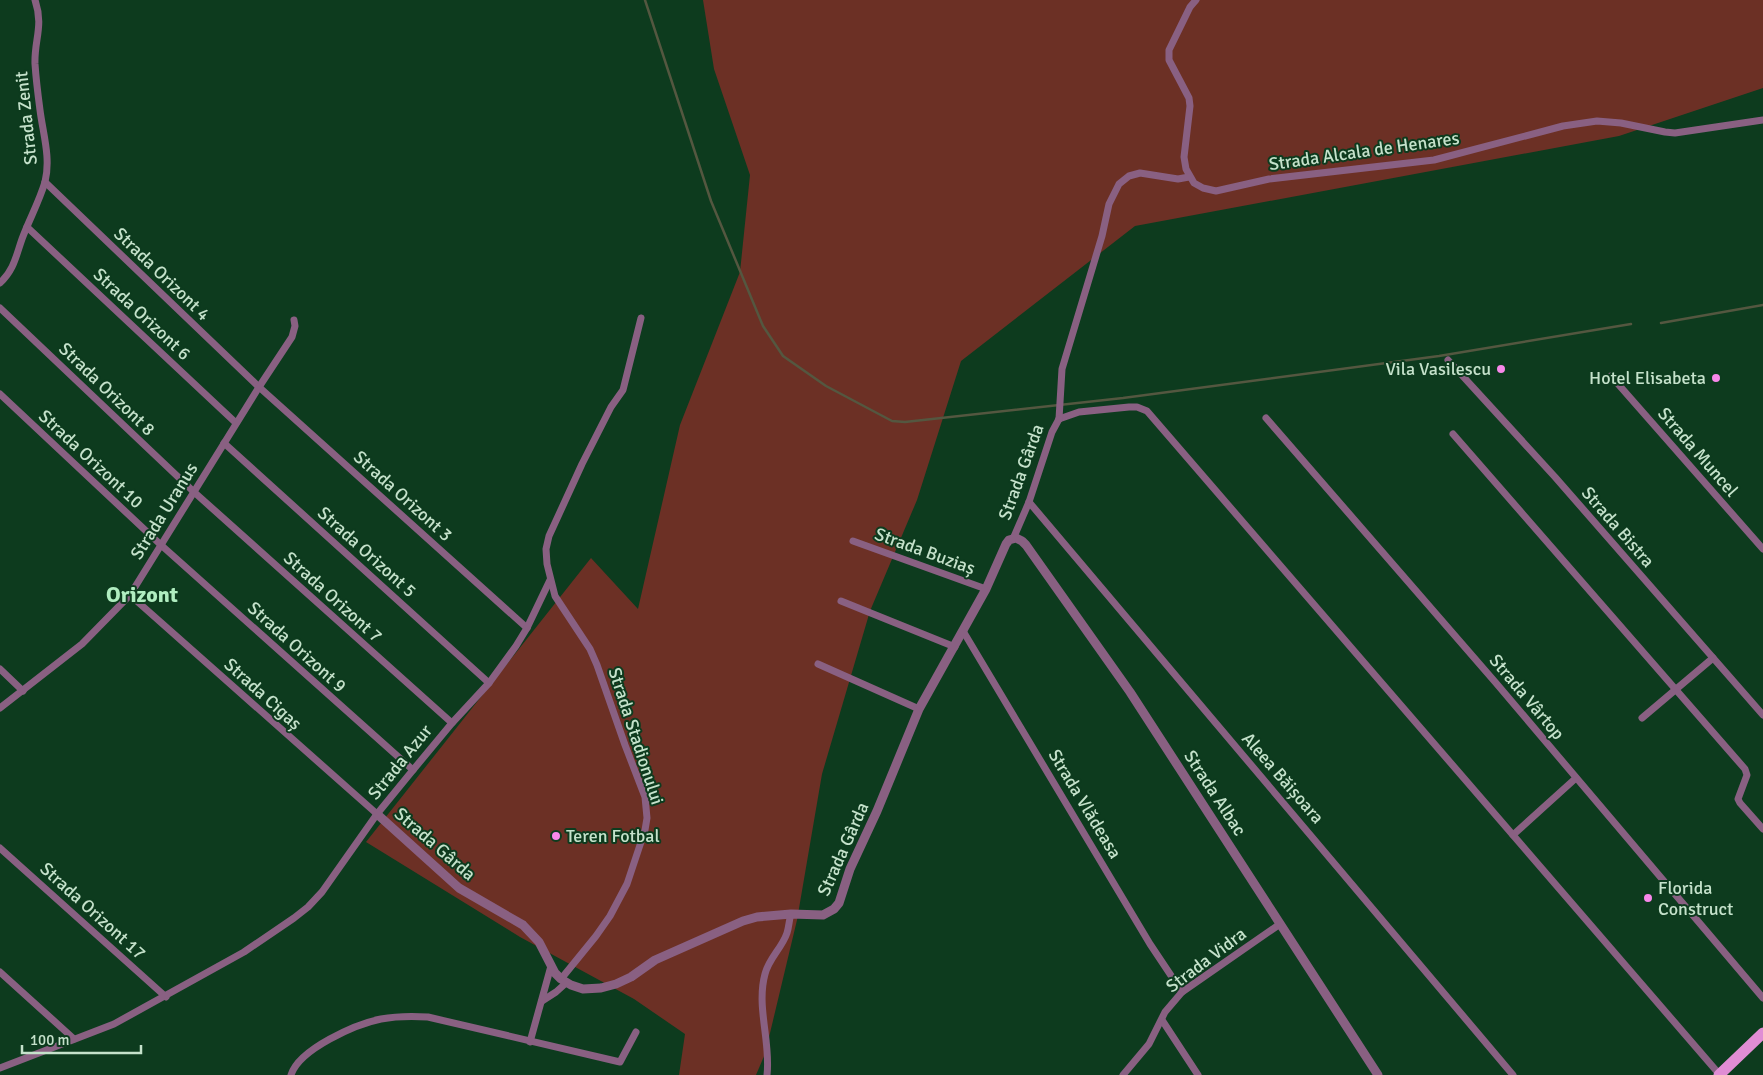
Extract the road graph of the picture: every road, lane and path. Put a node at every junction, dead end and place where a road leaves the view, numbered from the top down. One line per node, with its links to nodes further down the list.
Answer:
1 (35, 0): 5 (street, Strada Zenit)
2 (1196, 0): 4 (street)
3 (1763, 120): 4 (street, Strada Alcala de Henares)
4 (1189, 177): 15 (street, Strada Gârda)
5 (44, 182): 6 (street, Strada Zenit); 13 (street, Strada Orizont 4)
6 (27, 227): 7 (street, Strada Zenit); 17 (street, Strada Orizont 6)
7 (0, 283)
8 (0, 308): 20 (street, Strada Orizont 8)
9 (641, 318): 26 (street)
10 (294, 320): 13 (street, Strada Uranus)
11 (1448, 360): 33 (street, Strada Bistra)
12 (1611, 376): 25 (street, Strada Muncel)
13 (259, 387): 17 (street, Strada Uranus); 30 (street, Strada Orizont 3)
14 (0, 394): 24 (street, Strada Orizont 10)
15 (1058, 416): 21 (street, Strada Gârda); 48 (street)
16 (1266, 418): 45 (street, Strada Vârtop)
17 (236, 423): 19 (street, Strada Uranus)
18 (1452, 434): 37 (street)
19 (224, 443): 20 (street, Strada Uranus); 36 (street, Strada Orizont 5)
20 (194, 492): 24 (street, Strada Uranus); 43 (street, Strada Orizont 7)
21 (1029, 502): 22 (street, Strada Gârda); 70 (street, Aleea Băișoara)
22 (1013, 538): 27 (street, Strada Gârda); 51 (street, Strada Albac)
23 (853, 541): 27 (street, Strada Buziaș)
24 (161, 545): 28 (street, Strada Uranus); 44 (street, Strada Orizont 9)
25 (1763, 549)
26 (550, 580): 30 (street, Strada Azur); 54 (street, Strada Stadionului)
27 (986, 589): 31 (street, Strada Gârda)
28 (130, 595): 38 (street, Strada Uranus); 46 (street, Strada Cigaș)
29 (841, 601): 32 (street)
30 (527, 628): 36 (street, Strada Azur)
31 (963, 631): 32 (street, Strada Gârda); 55 (street, Strada Vlădeasa)
32 (955, 647): 40 (street, Strada Gârda)
33 (1713, 658): 37 (street); 41 (street, Strada Bistra)
34 (818, 664): 40 (street)
35 (0, 669): 38 (street)
36 (489, 683): 43 (street, Strada Azur)
37 (1675, 690): 42 (street); 47 (street)
38 (23, 691): 39 (street, Strada Uranus)
39 (0, 708)
40 (919, 709): 50 (street, Strada Gârda)
41 (1763, 715)
42 (1642, 718)
43 (452, 723): 44 (street, Strada Azur)
44 (412, 770): 46 (street, Strada Azur)
45 (1576, 778): 48 (street); 57 (street, Strada Vârtop)
46 (377, 814): 52 (street, Strada Gârda); 56 (street, Strada Azur)
47 (1763, 829)
48 (1513, 835): 71 (street)
49 (0, 848): 56 (street, Strada Orizont 17)
50 (791, 914): 54 (street, Strada Gârda); 66 (street)
51 (1280, 924): 55 (street, Strada Vidra); 69 (street, Strada Albac)
52 (551, 966): 54 (street, Strada Gârda); 58 (street)
53 (0, 972): 62 (street)
54 (564, 981): 58 (street, Strada Stadionului)
55 (1182, 992): 59 (street, Strada Vidra)
56 (166, 997): 62 (street, Strada Azur)
57 (1763, 998)
58 (542, 1001): 63 (street)
59 (1162, 1020): 67 (street, Strada Vidra); 68 (street)
60 (636, 1032): 63 (street)
61 (1763, 1034): 71 (main road)
62 (74, 1039): 64 (street, Strada Azur)
63 (530, 1042): 65 (street)
64 (0, 1068)
65 (291, 1075)
66 (768, 1075)
67 (1123, 1075)
68 (1198, 1075)
69 (1378, 1075)
70 (1513, 1075)
71 (1720, 1075)

